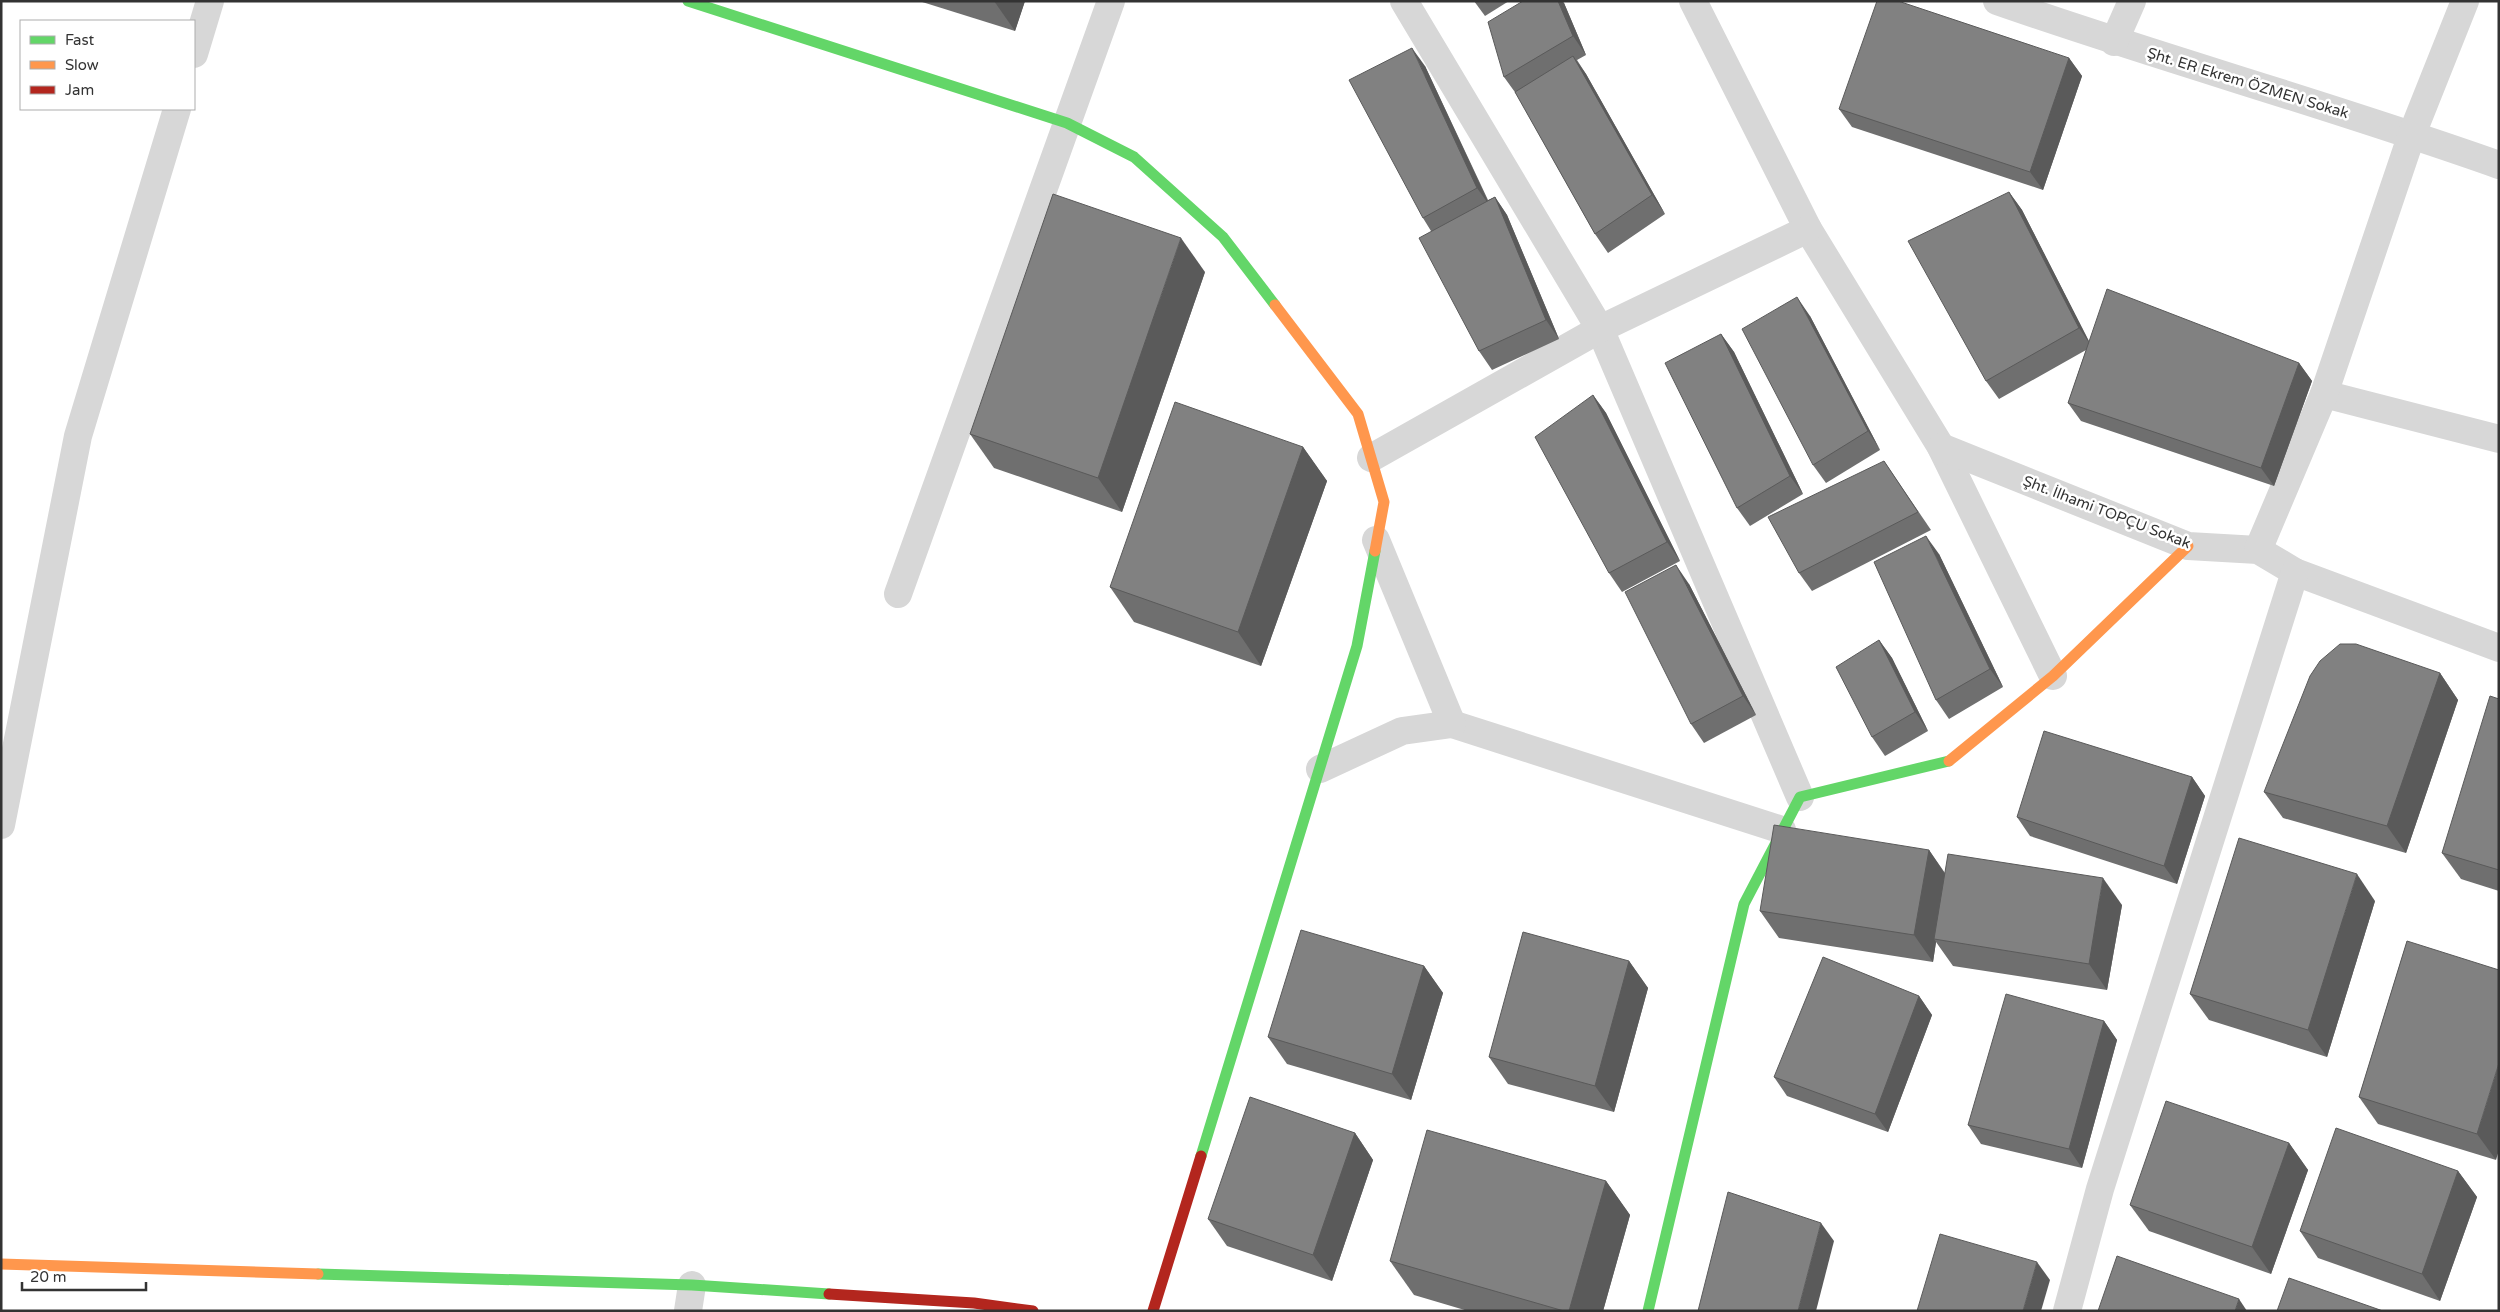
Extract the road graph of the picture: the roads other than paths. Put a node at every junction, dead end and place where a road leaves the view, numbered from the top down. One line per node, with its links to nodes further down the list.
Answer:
1 (210, 1): 10 (street)
2 (688, 1): 12 (street)
3 (1110, 1): 12 (street)
4 (1404, 1): 16 (street)
5 (1693, 1): 15 (street)
6 (1997, 1): 9 (street, Şht. ER Ekrem ÖZMEN Sokak)
7 (2132, 1): 9 (street)
8 (2465, 1): 13 (street)
9 (2114, 42): 13 (street, Şht. ER Ekrem ÖZMEN Sokak)
10 (195, 51)
11 (177, 110): 31 (street)
12 (1067, 123): 20 (street); 25 (street)
13 (2412, 134): 14 (street, Şht. ER Ekrem ÖZMEN Sokak); 17 (street)
14 (2499, 164)
15 (1808, 229): 16 (street); 19 (street)
16 (1600, 328): 20 (street); 30 (street)
17 (2324, 394): 18 (street); 23 (street)
18 (2499, 439)
19 (1942, 446): 22 (street, Şht. İlhami TOPÇU Sokak); 27 (street)
20 (1371, 458): 21 (street)
21 (1376, 540): 28 (street); 29 (street)
22 (2188, 546): 23 (street, Şht. İlhami TOPÇU Sokak); 27 (street)
23 (2258, 550): 24 (street, Şht. İlhami TOPÇU Sokak)
24 (2295, 572): 26 (street, Şht. İlhami TOPÇU Sokak); 38 (street)
25 (898, 594)
26 (2499, 648)
27 (2053, 676): 30 (street)
28 (1452, 724): 29 (street); 32 (street)
29 (1320, 769): 36 (street)
30 (1800, 797): 32 (street)
31 (2, 817)
32 (1782, 830): 37 (street)
33 (1, 1264): 34 (street)
34 (690, 1298): 35 (street)
35 (1033, 1311)
36 (1153, 1311)
37 (1648, 1311)
38 (2067, 1311)

